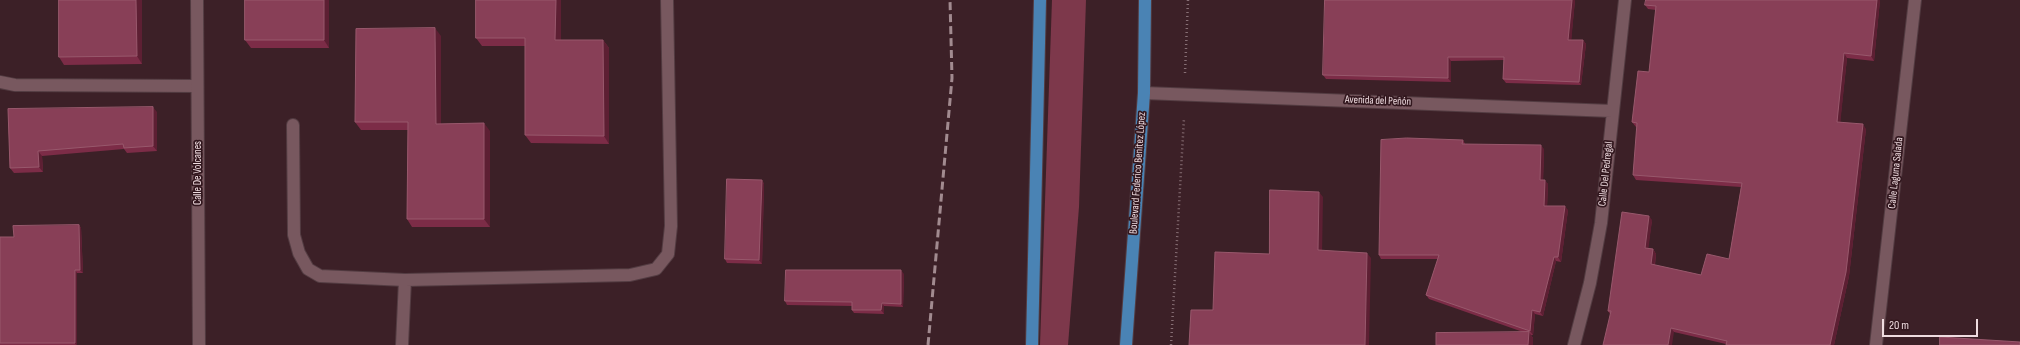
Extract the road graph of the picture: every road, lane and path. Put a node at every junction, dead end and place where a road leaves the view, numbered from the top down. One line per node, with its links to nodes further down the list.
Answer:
1 (197, 0): 9 (street, Calle De Volcanes)
2 (667, 0): 14 (street)
3 (1040, 0): 17 (main road)
4 (1145, 0): 10 (main road, Boulevard Federico Benítez López)
5 (1188, 0): 11 (path)
6 (1625, 0): 12 (street, Calle Del Pedregal)
7 (1915, 0): 21 (street, Calle Laguna Salada)
8 (0, 82): 9 (street)
9 (197, 86): 15 (street, Calle De Volcanes)
10 (1144, 93): 11 (street, Avenida del Peñón); 18 (main road, Boulevard Federico Benítez López)
11 (1185, 94): 12 (street, Avenida del Peñón); 19 (path)
12 (1612, 111): 20 (street, Calle Del Pedregal)
13 (293, 125): 14 (street)
14 (405, 280): 16 (street)
15 (199, 345)
16 (402, 345)
17 (1032, 345)
18 (1126, 345)
19 (1171, 345)
20 (1574, 345)
21 (1876, 345)

